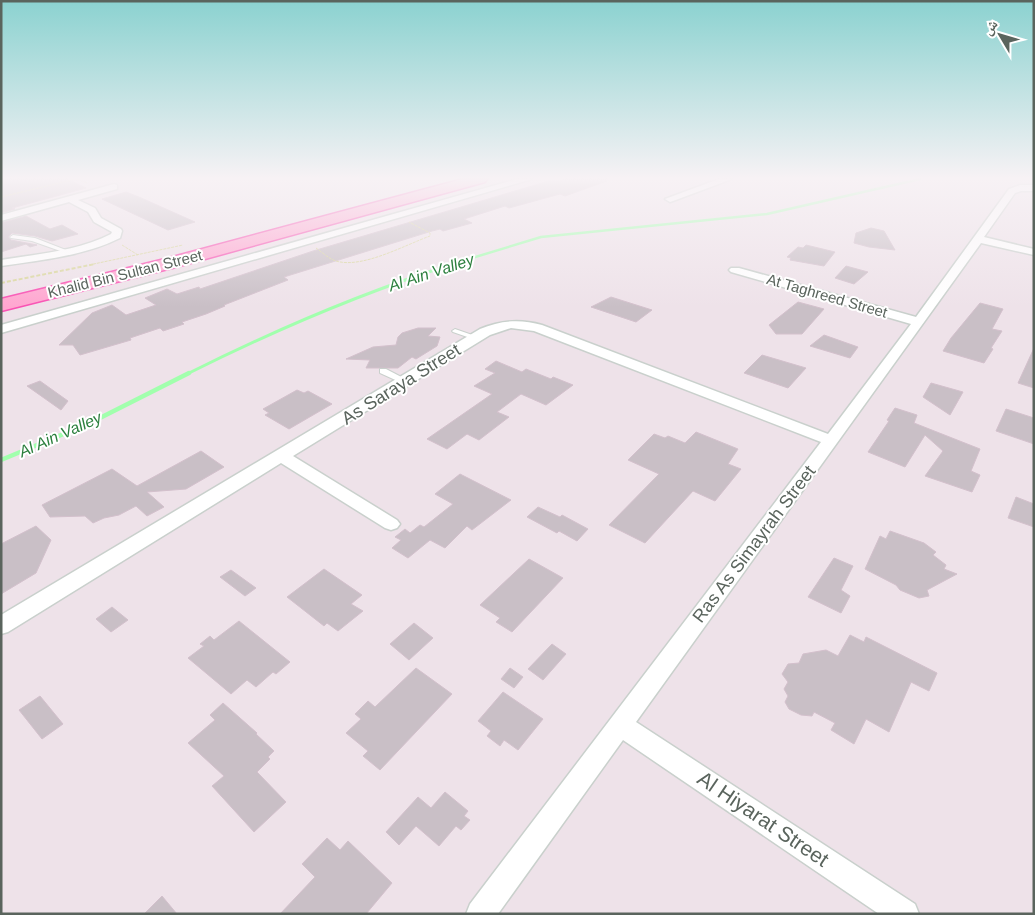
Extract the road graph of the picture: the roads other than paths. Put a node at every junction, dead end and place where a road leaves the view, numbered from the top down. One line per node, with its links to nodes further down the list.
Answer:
1 (100, 222): 8 (street)
2 (297, 222): 12 (main road, Khalid Bin Sultan Street)
3 (314, 222): 12 (main road, Khalid Bin Sultan Street)
4 (377, 222): 18 (street)
5 (991, 222): 7 (street, Ras As Simayrah Street)
6 (13, 237): 8 (lane)
7 (978, 239): 9 (street); 17 (street, Ras As Simayrah Street)
8 (68, 252): 10 (street)
9 (1034, 252)
10 (1, 263)
11 (735, 270): 17 (street, At Taghreed Street)
12 (63, 286): 13 (main road); 14 (main road, Khalid Bin Sultan Street); 15 (main road, Khalid Bin Sultan Street); 16 (main road)
13 (1, 290)
14 (1, 296)
15 (1, 305)
16 (1, 310)
17 (919, 322): 23 (street, Ras As Simayrah Street)
18 (1, 328)
19 (456, 331): 20 (lane)
20 (476, 338): 22 (street, As Saraya Street); 23 (street, As Saraya Street)
21 (383, 371): 22 (lane)
22 (405, 381): 24 (street, As Saraya Street)
23 (830, 440): 27 (street, Ras As Simayrah Street)
24 (283, 456): 25 (street); 26 (street, As Saraya Street)
25 (391, 524)
26 (1, 626)
27 (620, 725): 28 (street, Ras As Simayrah Street); 29 (street, Al Hiyarat Street)
28 (480, 914)
29 (906, 914)

